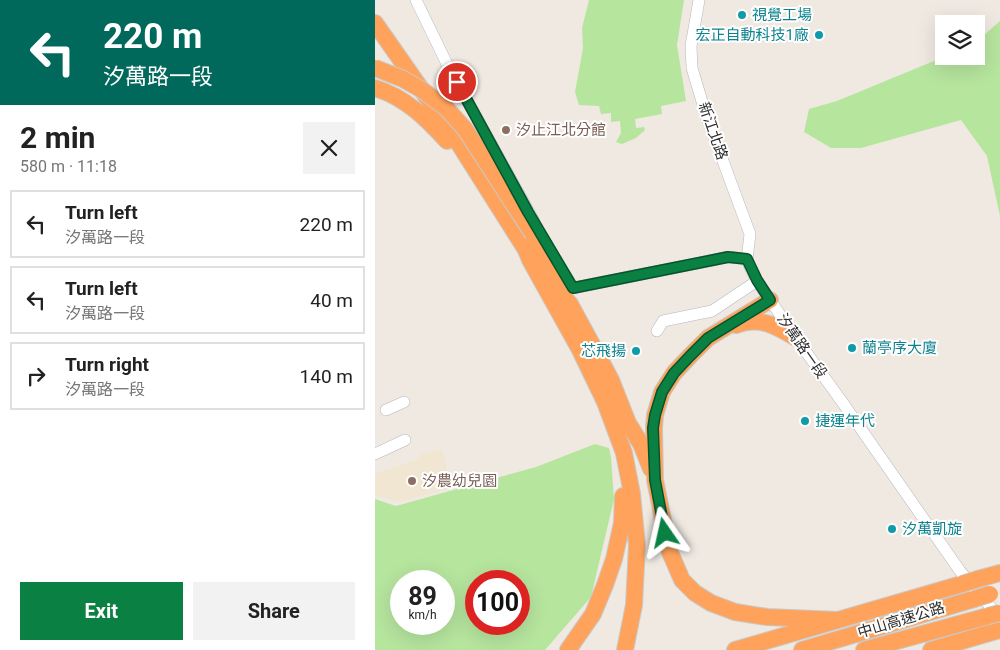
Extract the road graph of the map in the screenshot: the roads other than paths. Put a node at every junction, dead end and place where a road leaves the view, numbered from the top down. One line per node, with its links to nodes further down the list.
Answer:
1 (416, 0): 8 (street)
2 (699, 0): 8 (street, 新江北路)
3 (375, 23): 6 (highway)
4 (375, 68): 11 (highway, bridge)
5 (375, 88): 6 (highway)
6 (476, 172): 7 (highway)
7 (526, 250): 11 (highway); 17 (highway)
8 (747, 259): 9 (street, 汐萬路一段)
9 (757, 280): 10 (street, 汐萬路一段); 13 (street)
10 (770, 300): 12 (highway); 14 (street, 汐萬路一段)
11 (570, 304): 17 (highway)
12 (722, 330): 14 (highway); 20 (highway)
13 (657, 331)
14 (796, 338): 23 (street, 汐萬路一段)
15 (404, 402): 16 (street)
16 (386, 410)
17 (622, 428): 20 (highway); 28 (highway); 29 (highway)
18 (405, 440): 19 (street)
19 (375, 454)
20 (655, 480): 24 (highway)
21 (1000, 573): 24 (highway, bridge)
22 (995, 593): 31 (highway, 中山高速公路, bridge)
23 (996, 616): 32 (highway, 中山高速公路)
24 (838, 620): 30 (highway)
25 (1000, 630): 27 (highway)
26 (1000, 635): 27 (highway)
27 (965, 641): 33 (highway)
28 (629, 649)
29 (568, 650)
30 (735, 650)
31 (802, 650)
32 (864, 650)
33 (931, 650)

